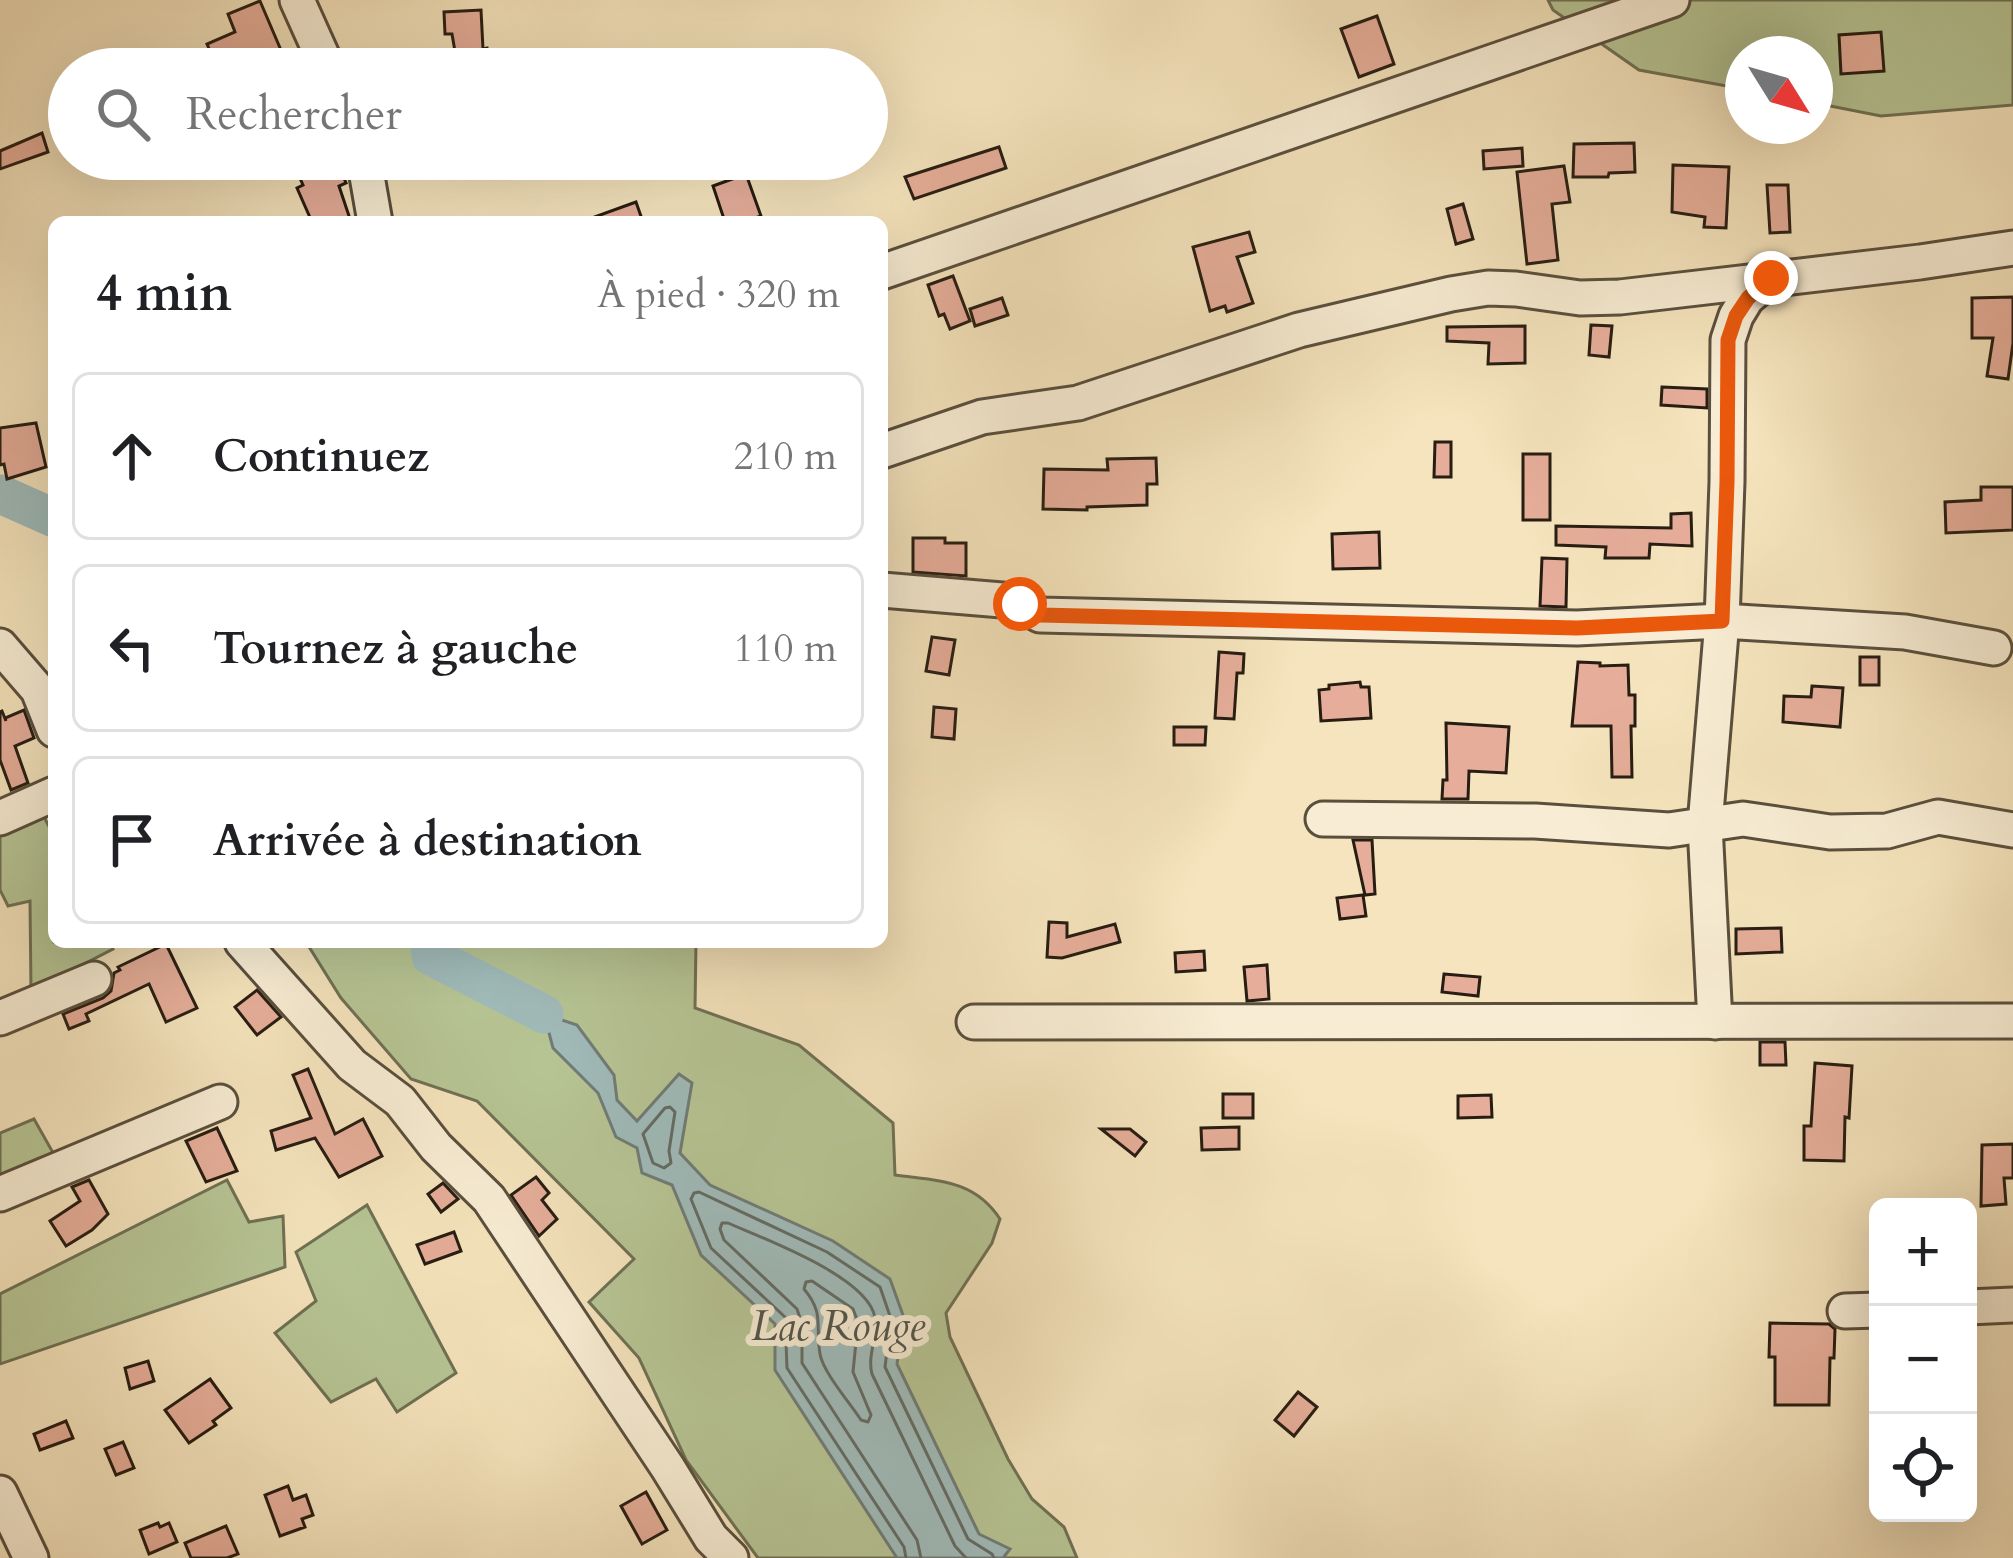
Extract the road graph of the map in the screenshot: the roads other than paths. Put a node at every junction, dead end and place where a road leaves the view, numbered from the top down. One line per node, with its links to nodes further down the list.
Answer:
1 (297, 0): 3 (street)
2 (1672, 0): 7 (street)
3 (319, 48)
4 (368, 180): 5 (street)
5 (374, 216)
6 (2013, 248): 8 (street)
7 (888, 270)
8 (1771, 278): 9 (street); 11 (street)
9 (888, 449)
10 (888, 590): 11 (street)
11 (1722, 621): 13 (street); 18 (street)
12 (0, 646): 14 (street)
13 (1994, 648)
14 (48, 715)
15 (48, 797): 16 (street)
16 (0, 818)
17 (1323, 819): 18 (street)
18 (1705, 825): 19 (street); 25 (street)
19 (2013, 830)
20 (247, 948): 32 (street)
21 (94, 979): 22 (street)
22 (0, 1018)
23 (2013, 1021): 25 (street)
24 (974, 1022): 25 (street)
25 (1715, 1022)
26 (220, 1102): 27 (street)
27 (0, 1194)
28 (2013, 1305): 29 (street)
29 (1977, 1307)
30 (0, 1493): 31 (street)
31 (31, 1558)
32 (731, 1558)

